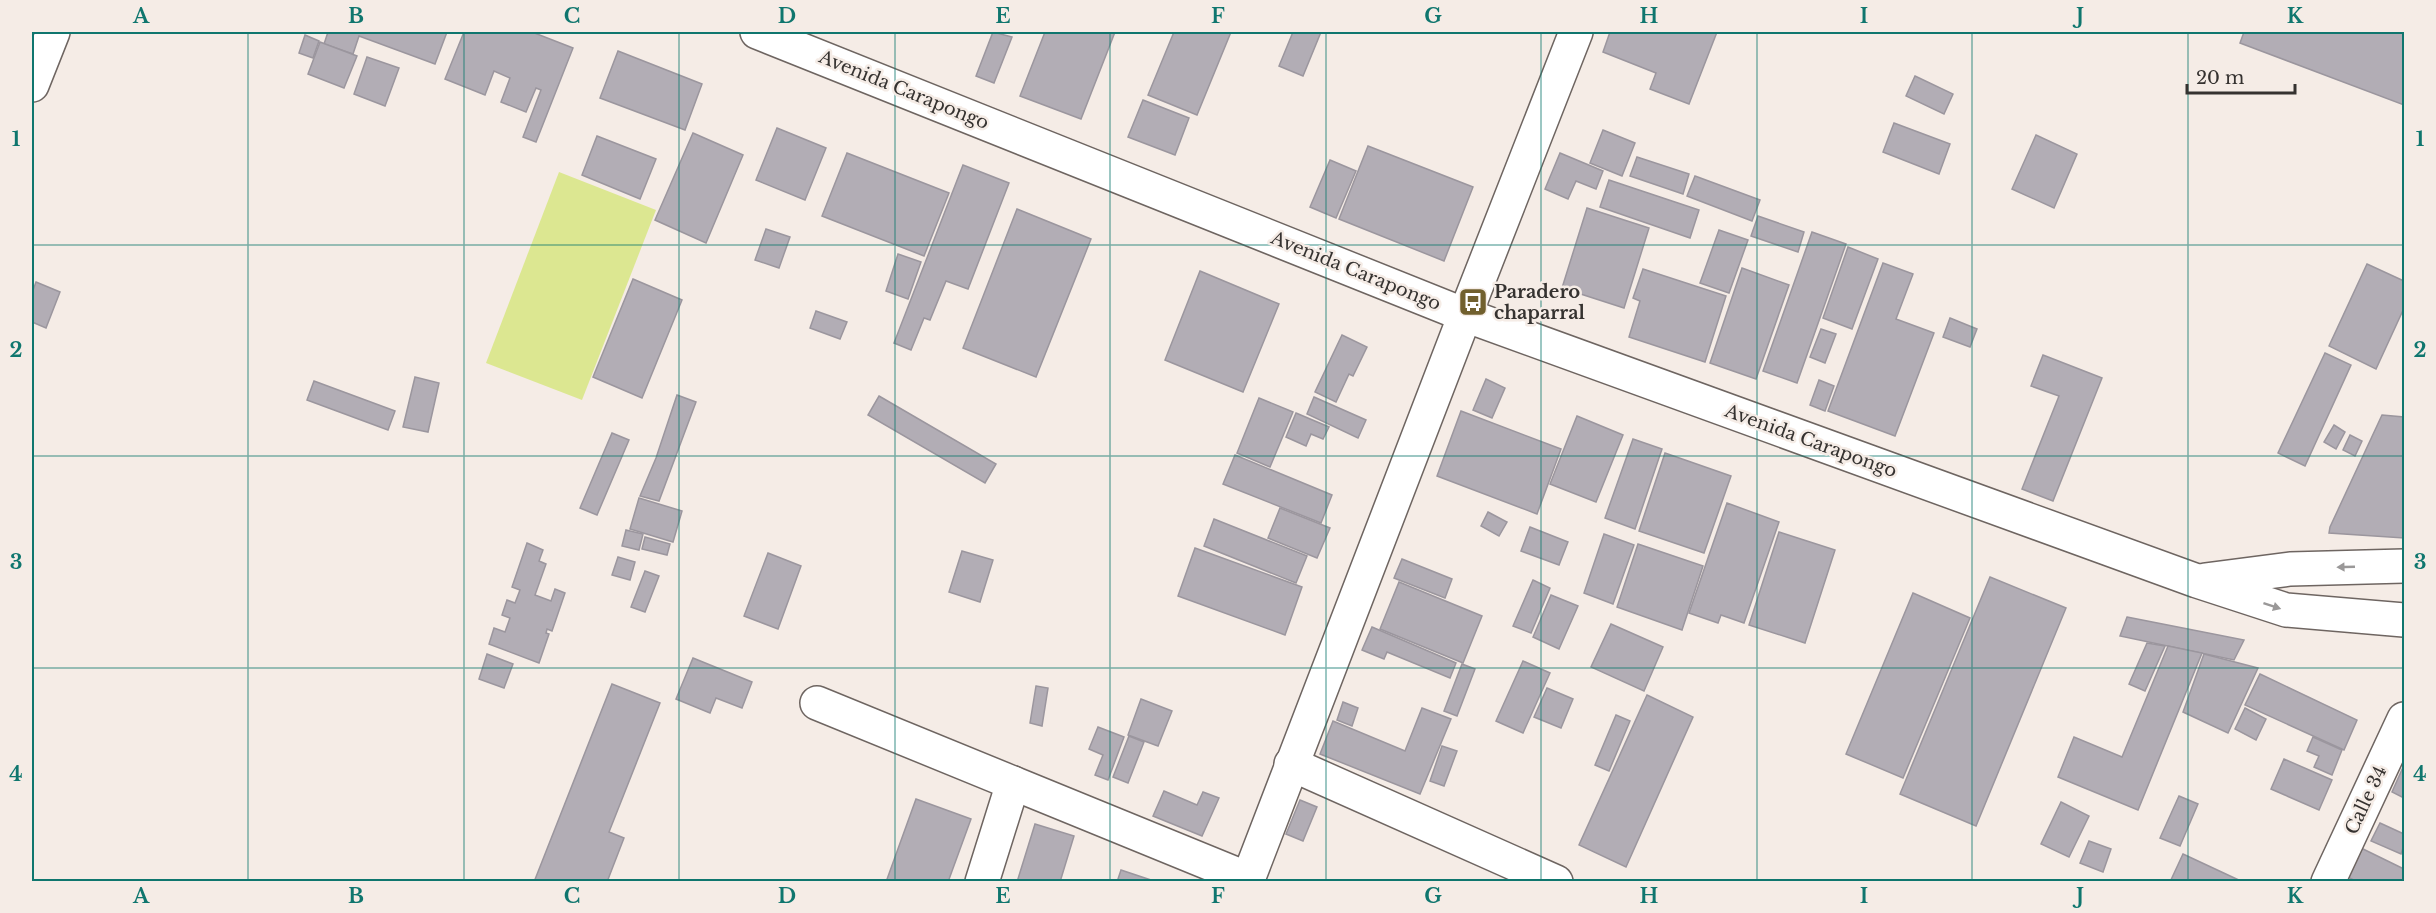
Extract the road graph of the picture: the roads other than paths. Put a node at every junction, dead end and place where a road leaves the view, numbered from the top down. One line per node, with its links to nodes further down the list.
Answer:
1 (53, 32): 4 (street)
2 (757, 32): 5 (street, Avenida Carapongo)
3 (1576, 32): 5 (street)
4 (32, 85)
5 (1465, 315): 7 (street, Avenida Carapongo); 11 (street)
6 (2404, 566): 7 (street, Avenida Carapongo, one-way to 7)
7 (2197, 581): 8 (street, Avenida Carapongo, one-way to 8)
8 (2404, 620)
9 (817, 703): 12 (street)
10 (2404, 718): 16 (street, Calle 34)
11 (1291, 764): 13 (street); 15 (street)
12 (1013, 783): 13 (street); 14 (street)
13 (1247, 880)
14 (981, 882)
15 (1556, 882)
16 (2328, 882)

